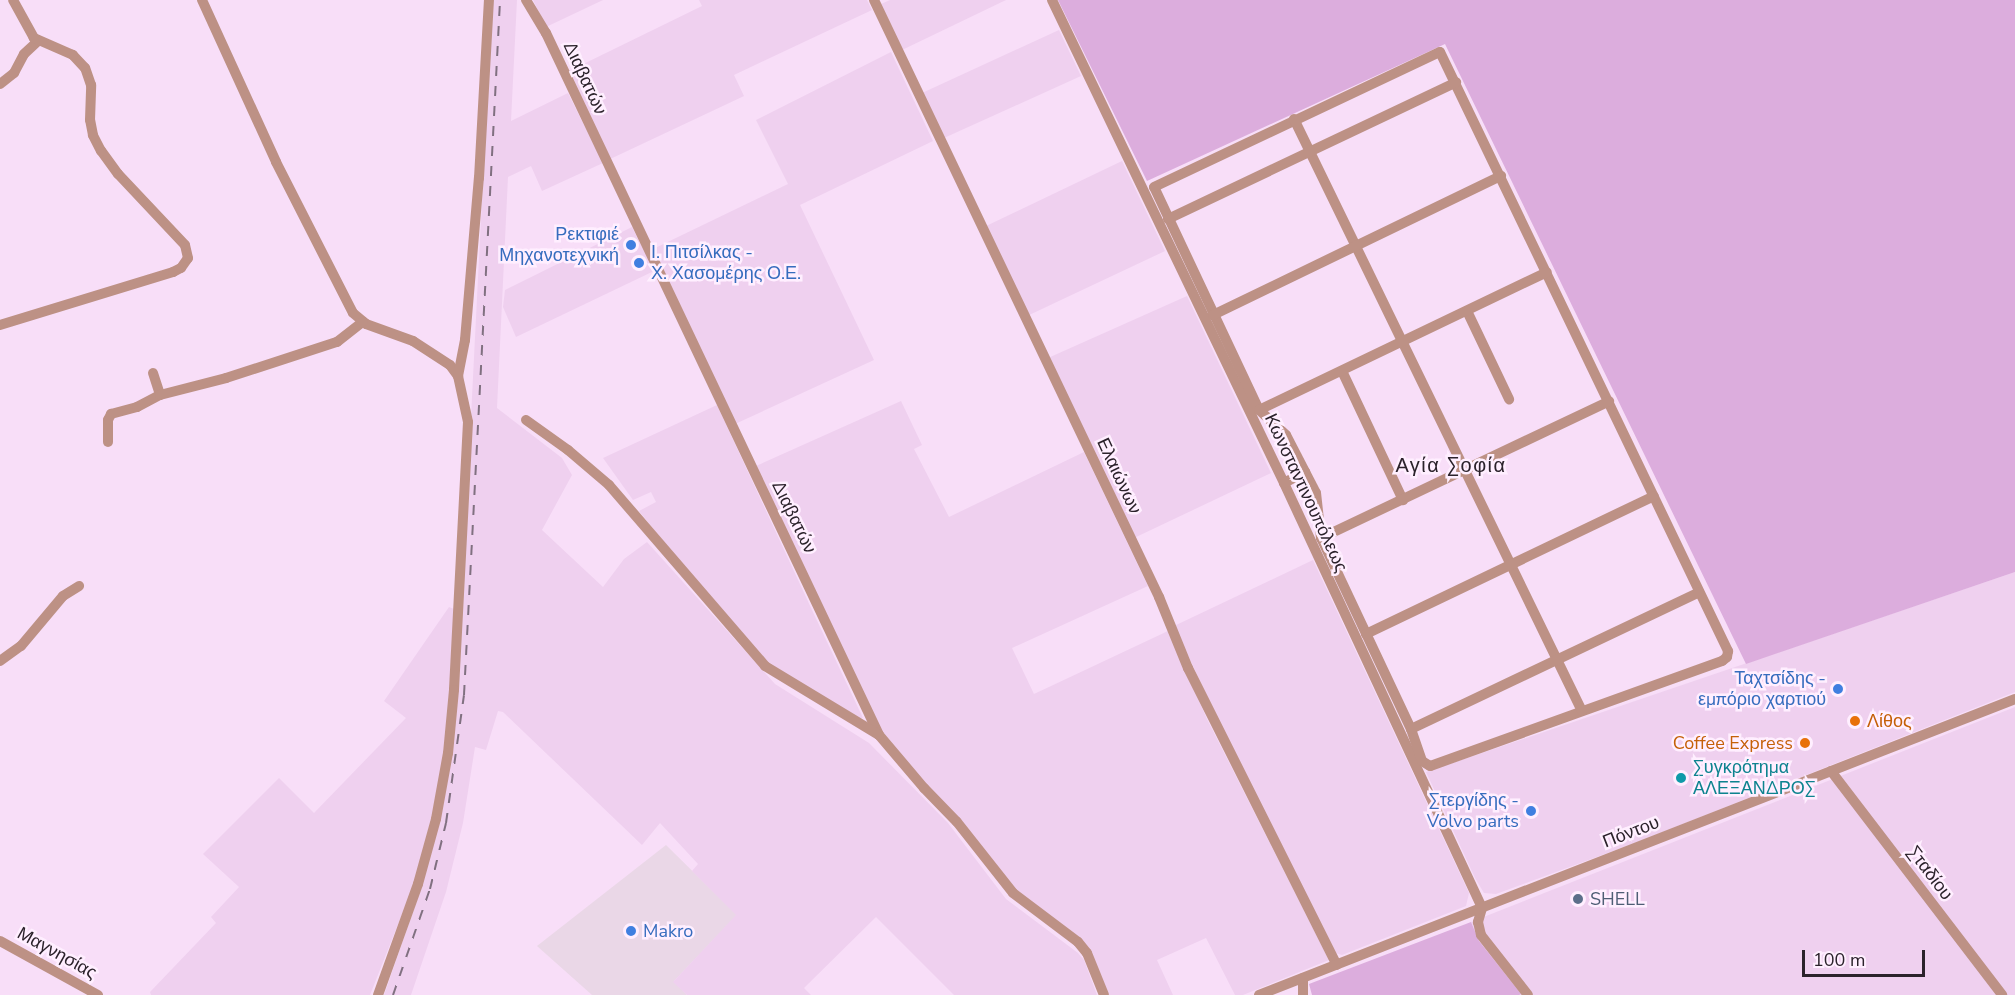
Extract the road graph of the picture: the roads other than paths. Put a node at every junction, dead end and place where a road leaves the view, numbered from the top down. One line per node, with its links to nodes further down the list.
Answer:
1 (13, 0): 7 (street)
2 (202, 0): 18 (street)
3 (489, 0): 23 (street)
4 (526, 0): 45 (street, Διαβατών)
5 (874, 0): 49 (street, Ελαιώνων)
6 (1052, 0): 32 (street, Κωνσταντινουπόλεως)
7 (38, 41): 9 (street); 19 (street)
8 (1456, 82): 10 (street); 11 (street); 12 (street)
9 (0, 84)
10 (1294, 119): 11 (street); 13 (street)
11 (1311, 151): 13 (street); 14 (street)
12 (1501, 176): 14 (street); 15 (street)
13 (1168, 219): 17 (street)
14 (1358, 246): 17 (street); 20 (street)
15 (1547, 272): 16 (street); 26 (street)
16 (1467, 311): 20 (street); 25 (street)
17 (1213, 315): 27 (street)
18 (363, 322): 23 (street); 24 (street)
19 (0, 325)
20 (1404, 341): 21 (street); 30 (street)
21 (1342, 370): 27 (street); 34 (street)
22 (153, 373): 24 (street)
23 (458, 376): 52 (street)
24 (160, 395): 29 (street)
25 (1509, 399)
26 (1609, 401): 30 (street); 33 (street)
27 (1259, 410): 31 (street)
28 (526, 420): 45 (street)
29 (108, 442)
30 (1465, 470): 34 (street); 36 (street)
31 (1305, 472): 32 (street); 35 (street)
32 (1284, 483): 47 (street, Κωνσταντινουπόλεως)
33 (1654, 496): 36 (street); 38 (street)
34 (1403, 500): 35 (street)
35 (1321, 538): 39 (street)
36 (1512, 564): 39 (street); 40 (street)
37 (79, 586): 41 (street)
38 (1699, 592): 40 (street); 43 (street)
39 (1366, 634): 44 (street)
40 (1558, 660): 43 (street); 44 (street)
41 (0, 661)
42 (2015, 699): 46 (street, Πόντου)
43 (1582, 711): 44 (street)
44 (1411, 729)
45 (879, 735): 53 (street, Διαβατών)
46 (1831, 771): 47 (street, Πόντου); 57 (street, Σταδίου)
47 (1482, 908): 49 (street, Πόντου); 56 (street, Κωνσταντινουπόλεως)
48 (0, 940): 51 (street, Μαγνησίας)
49 (1336, 965): 50 (street, Πόντου)
50 (1303, 978): 54 (street, Πόντου); 55 (street)
51 (98, 995)
52 (378, 995)
53 (1104, 995)
54 (1259, 995)
55 (1304, 995)
56 (1528, 995)
57 (2002, 995)

